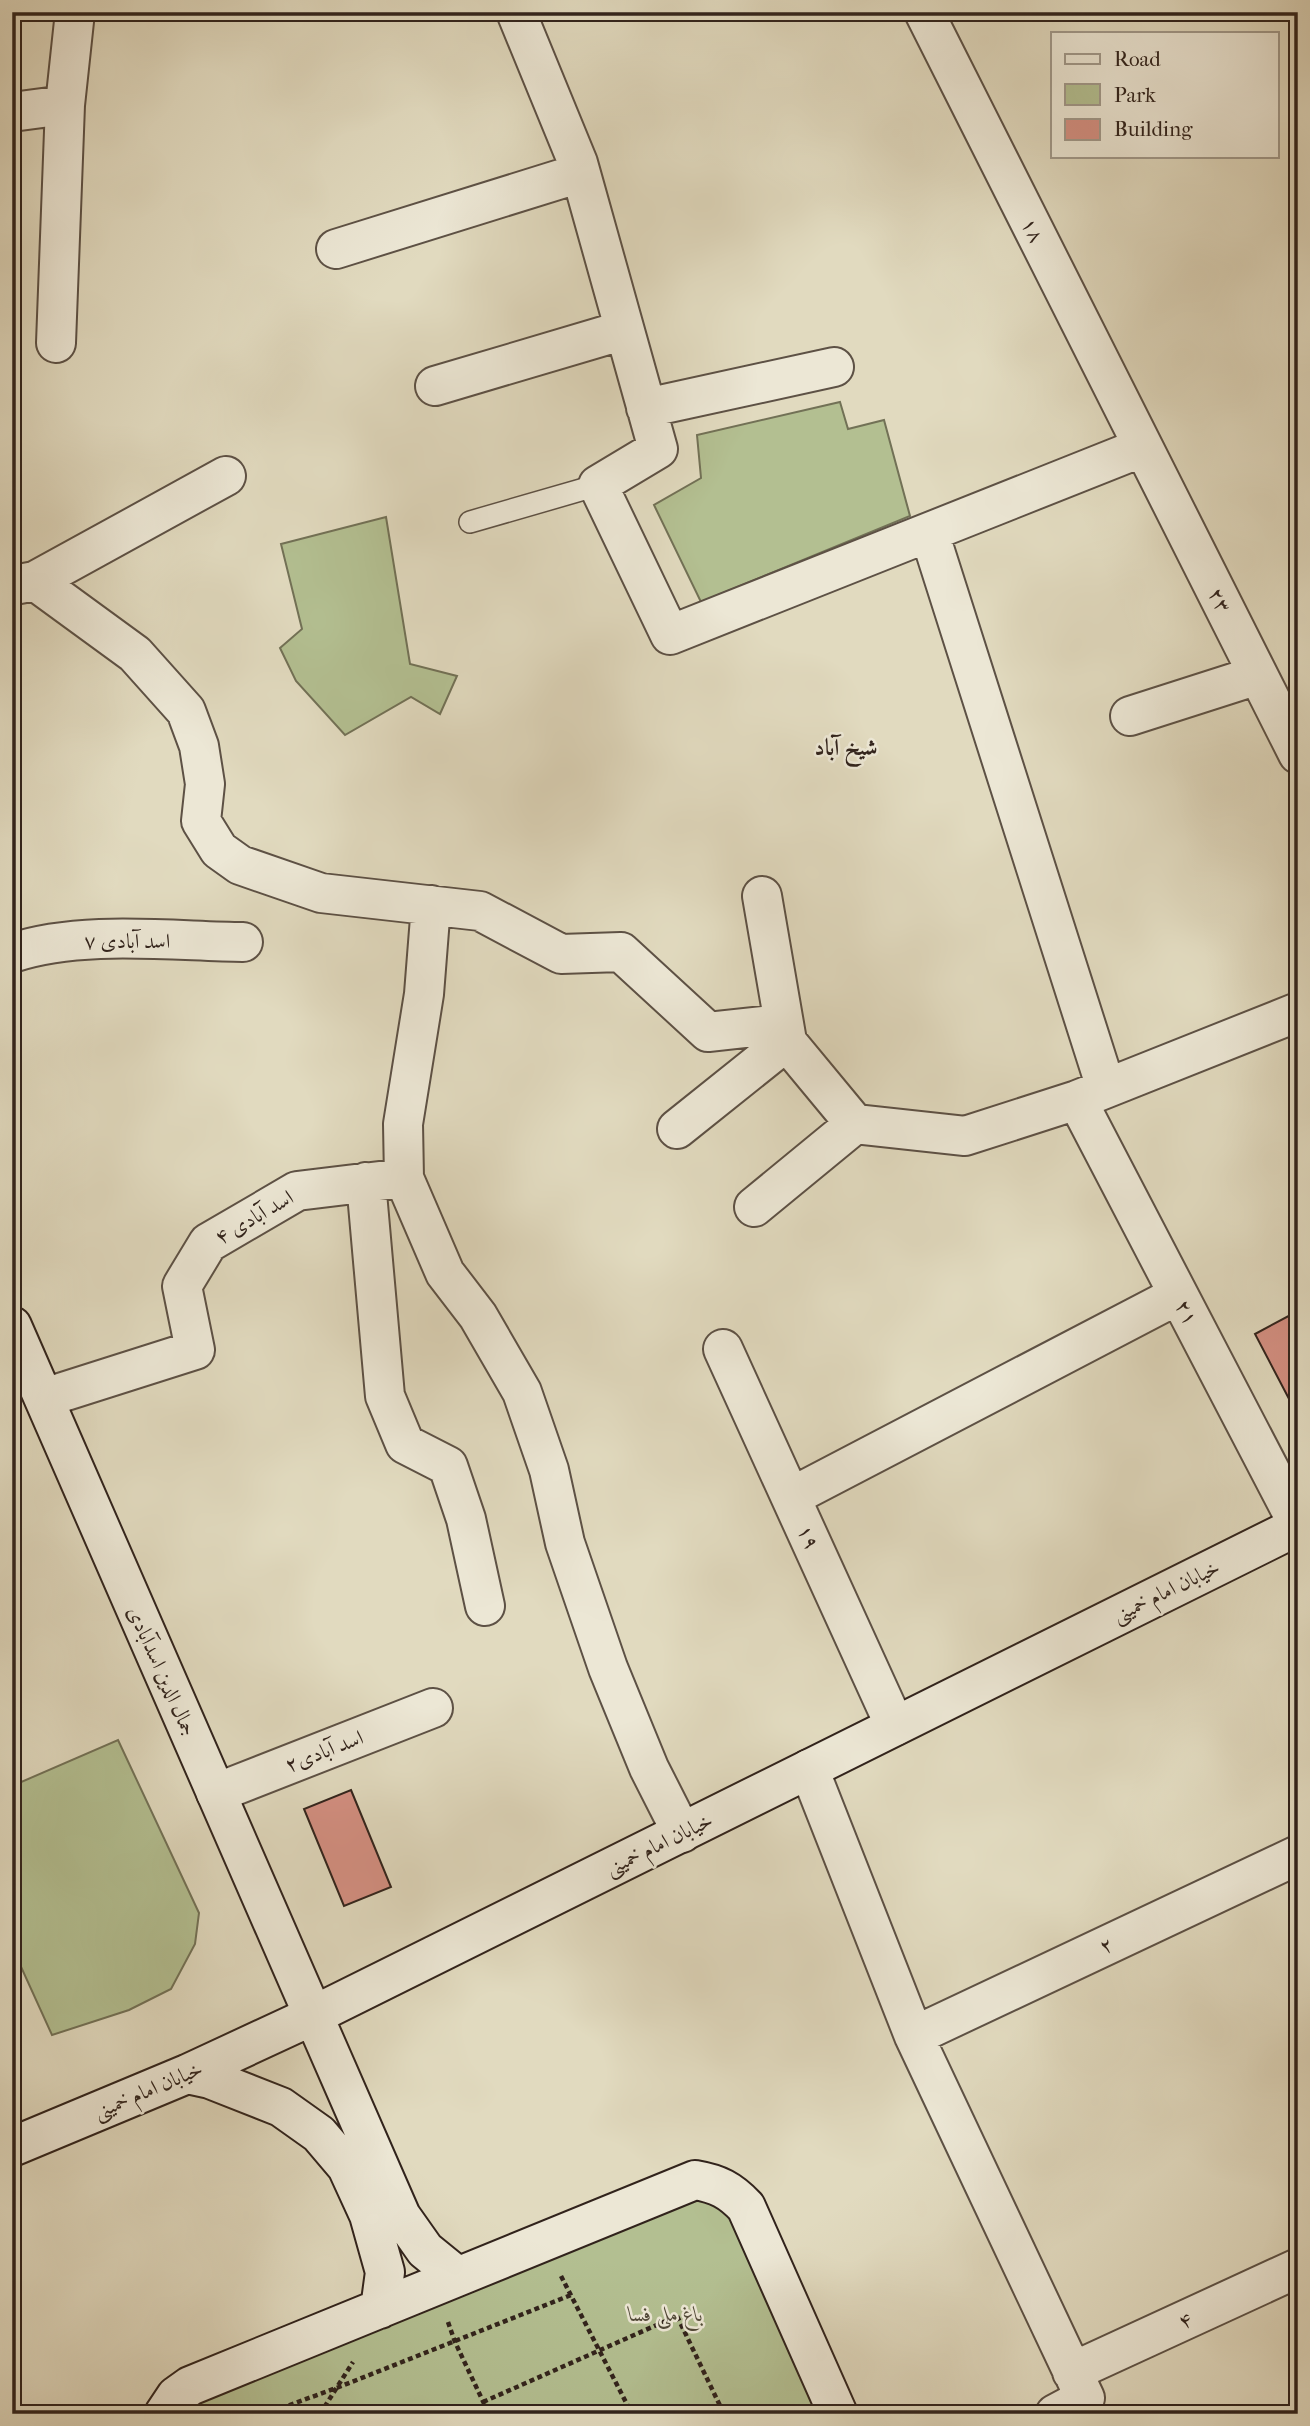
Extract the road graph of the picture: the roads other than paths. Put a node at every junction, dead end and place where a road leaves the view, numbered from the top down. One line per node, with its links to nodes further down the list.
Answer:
1 (75, 12): 4 (street)
2 (516, 12): 6 (street)
3 (924, 12): 13 (street, ۱۸)
4 (65, 105): 5 (street); 9 (street)
5 (12, 112)
6 (580, 173): 7 (street); 8 (street)
7 (336, 249)
8 (624, 330): 11 (street); 12 (street)
9 (56, 343)
10 (834, 367): 12 (street)
11 (435, 386)
12 (646, 408): 15 (street)
13 (1143, 447): 17 (street); 19 (street, ۲۳)
14 (226, 476): 18 (street)
15 (598, 485): 16 (lane); 17 (street)
16 (470, 522)
17 (929, 532): 28 (street, ۲۱)
18 (24, 583): 23 (street)
19 (1258, 675): 20 (street); 21 (street, ۲۳)
20 (1130, 716)
21 (1298, 754)
22 (762, 896): 27 (street)
23 (431, 905): 27 (street); 31 (street)
24 (243, 942): 25 (street, اسد آبادی ۷)
25 (12, 953)
26 (1298, 1012): 28 (street)
27 (787, 1041): 29 (street); 30 (street)
28 (1091, 1094): 29 (street); 34 (street, ۲۱)
29 (855, 1124): 33 (street)
30 (677, 1129)
31 (404, 1178): 32 (street, اسد آبادی ۴); 45 (street)
32 (366, 1182): 37 (street, اسد آبادی ۴); 40 (street)
33 (754, 1207)
34 (1178, 1294): 38 (street); 39 (street, ۲۱)
35 (12, 1326): 37 (street, جمال الدین اسدآبادی)
36 (723, 1349): 38 (street, ۱۹)
37 (30, 1386): 44 (street, جمال الدین اسدآبادی)
38 (791, 1497): 42 (street, ۱۹)
39 (1298, 1525): 42 (street, خیابان امام خمینی)
40 (485, 1605)
41 (433, 1708): 44 (street, اسد آبادی۲)
42 (895, 1726): 43 (street, خیابان امام خمینی)
43 (809, 1769): 45 (street, خیابان امام خمینی); 48 (street)
44 (216, 1793): 47 (street, جمال الدین اسدآبادی)
45 (682, 1833): 47 (street, خیابان امام خمینی)
46 (1298, 1855): 48 (street, ۲)
47 (312, 2016): 49 (street, خیابان امام خمینی); 52 (street, جمال الدین اسدآبادی)
48 (914, 2036): 54 (street)
49 (187, 2074): 50 (street, خیابان امام خمینی); 53 (street)
50 (12, 2147)
51 (1298, 2268): 54 (street, ۴)
52 (446, 2280): 53 (street); 56 (street)
53 (380, 2309): 55 (street)
54 (1072, 2372): 57 (street)
55 (164, 2414)
56 (838, 2414)
57 (1055, 2414)

